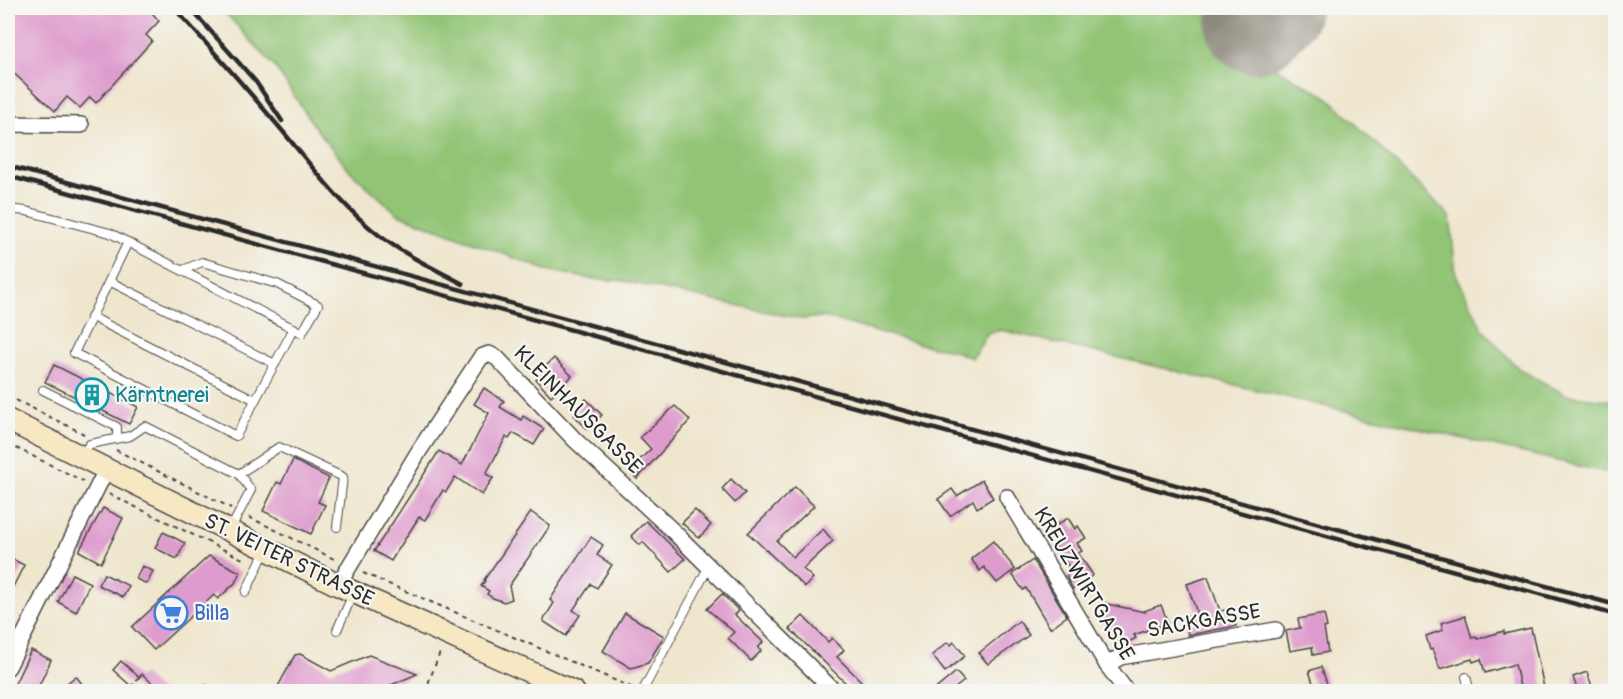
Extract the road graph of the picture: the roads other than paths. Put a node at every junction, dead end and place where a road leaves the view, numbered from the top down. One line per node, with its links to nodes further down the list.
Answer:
1 (8, 124): 2 (street)
2 (81, 125)
3 (8, 209): 4 (lane)
4 (128, 242): 5 (lane); 6 (lane)
5 (183, 270): 8 (lane); 8 (lane)
6 (109, 281): 7 (lane); 9 (lane)
7 (92, 317): 11 (lane); 11 (lane)
8 (294, 328): 9 (lane)
9 (275, 364): 11 (lane)
10 (43, 390): 13 (lane)
11 (255, 400)
12 (8, 420): 14 (main road, ST. VEITER STRASSE)
13 (117, 438): 14 (lane); 16 (lane)
14 (79, 457): 15 (main road, ST. VEITER STRASSE)
15 (106, 470): 19 (main road, ST. VEITER STRASSE); 27 (street)
16 (239, 474): 18 (lane); 19 (lane)
17 (1006, 497): 26 (street, KREUZWIRTGASSE)
18 (337, 527)
19 (230, 532): 20 (main road, ST. VEITER STRASSE)
20 (266, 550): 22 (main road, ST. VEITER STRASSE); 23 (lane)
21 (709, 566): 22 (street, KLEINHAUSGASSE); 30 (lane); 32 (street, KLEINHAUSGASSE)
22 (346, 589): 24 (lane); 29 (main road, ST. VEITER STRASSE)
23 (246, 592)
24 (337, 630)
25 (1276, 630): 26 (street, SACKGASSE)
26 (1107, 665): 33 (street, KREUZWIRTGASSE)
27 (8, 667)
28 (1466, 677): 34 (lane)
29 (534, 683): 31 (main road, ST. VEITER STRASSE)
30 (640, 691)
31 (574, 692)
32 (835, 692)
33 (1127, 692)
34 (1470, 692)

